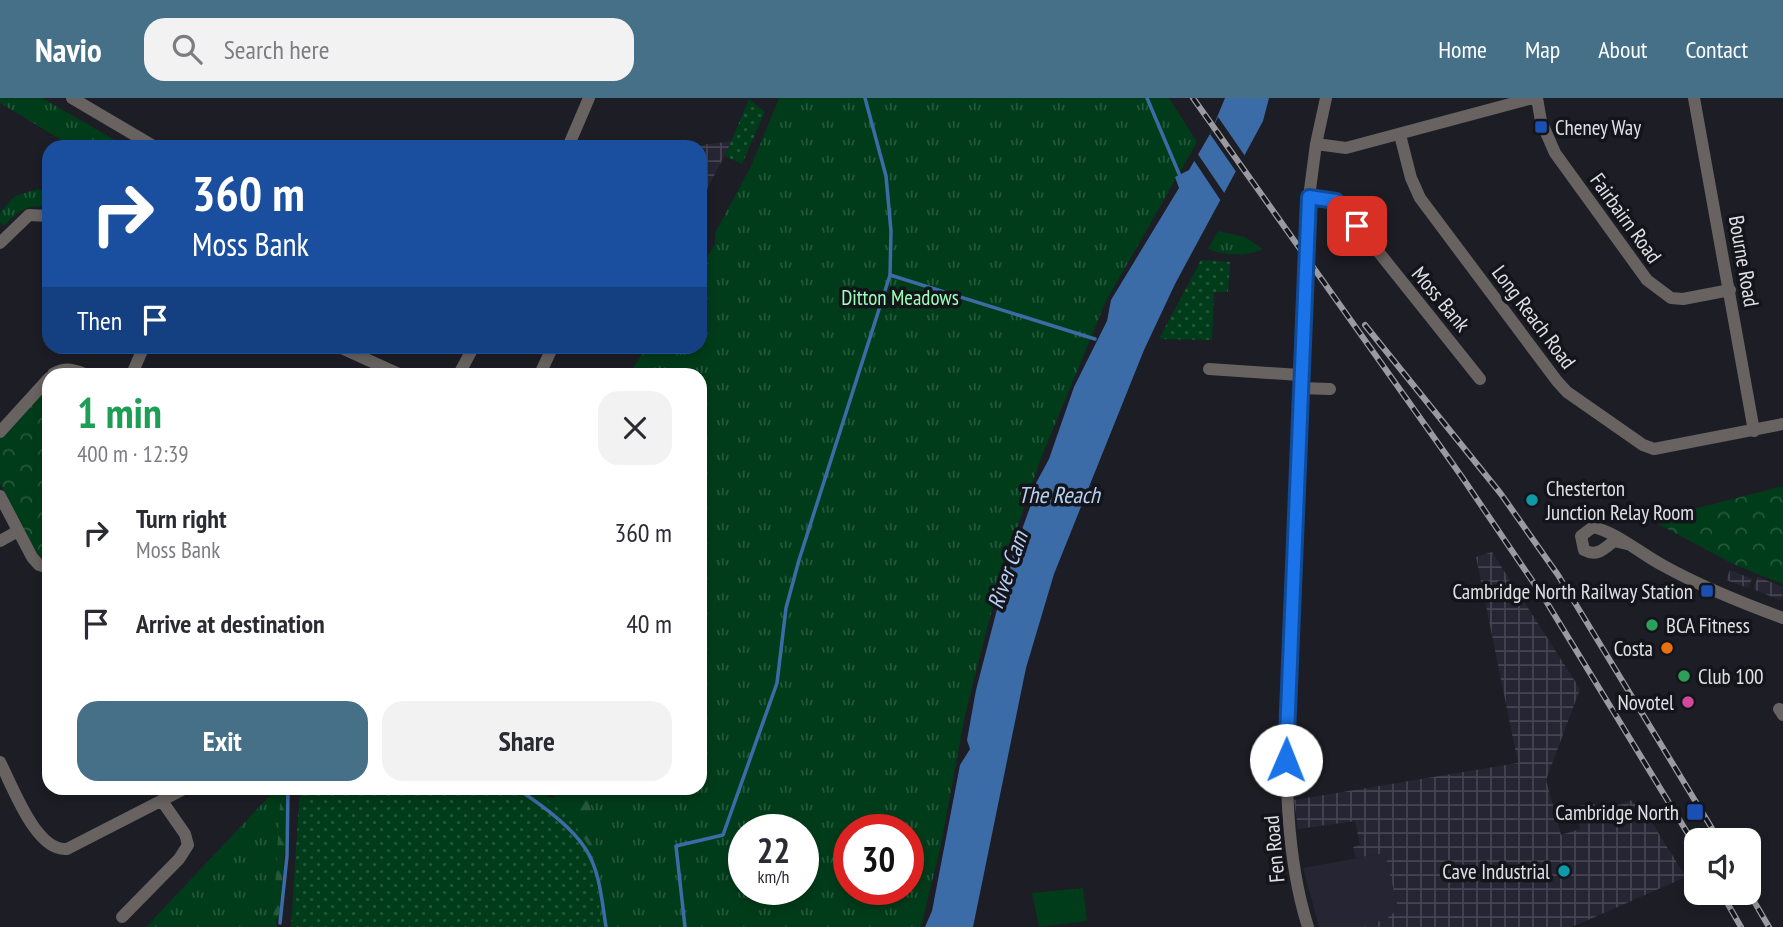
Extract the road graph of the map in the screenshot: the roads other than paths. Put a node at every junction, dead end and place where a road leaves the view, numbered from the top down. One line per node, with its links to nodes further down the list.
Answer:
1 (72, 98): 7 (street)
2 (589, 98): 8 (street)
3 (1326, 98): 9 (street, Fen Road)
4 (1535, 98): 6 (street); 13 (street, Fairbairn Road)
5 (1694, 98): 13 (street, Bourne Road)
6 (1400, 135): 9 (street); 22 (street, Long Reach Road)
7 (143, 140)
8 (571, 140)
9 (1316, 144): 10 (street, Fen Road)
10 (1309, 197): 17 (street, Moss Bank); 18 (street, Fen Road)
11 (42, 216): 12 (street)
12 (0, 243)
13 (1730, 290): 22 (street, Bourne Road)
14 (354, 354): 15 (street)
15 (385, 368)
16 (1209, 369): 18 (street)
17 (1480, 379)
18 (1300, 382): 20 (street); 36 (street, Fen Road)
19 (42, 386): 23 (street)
20 (1330, 388)
21 (1783, 424): 22 (street, Long Reach Road)
22 (1754, 430)
23 (0, 432)
24 (0, 496): 26 (street)
25 (1600, 529): 28 (street); 29 (street); 29 (street)
26 (18, 531): 27 (street); 30 (street)
27 (0, 541)
28 (1627, 544): 29 (street); 31 (street)
29 (1604, 548)
30 (42, 566)
31 (1783, 618)
32 (0, 762): 34 (street)
33 (173, 795): 34 (street)
34 (162, 801): 35 (street)
35 (122, 917)
36 (1308, 927)

